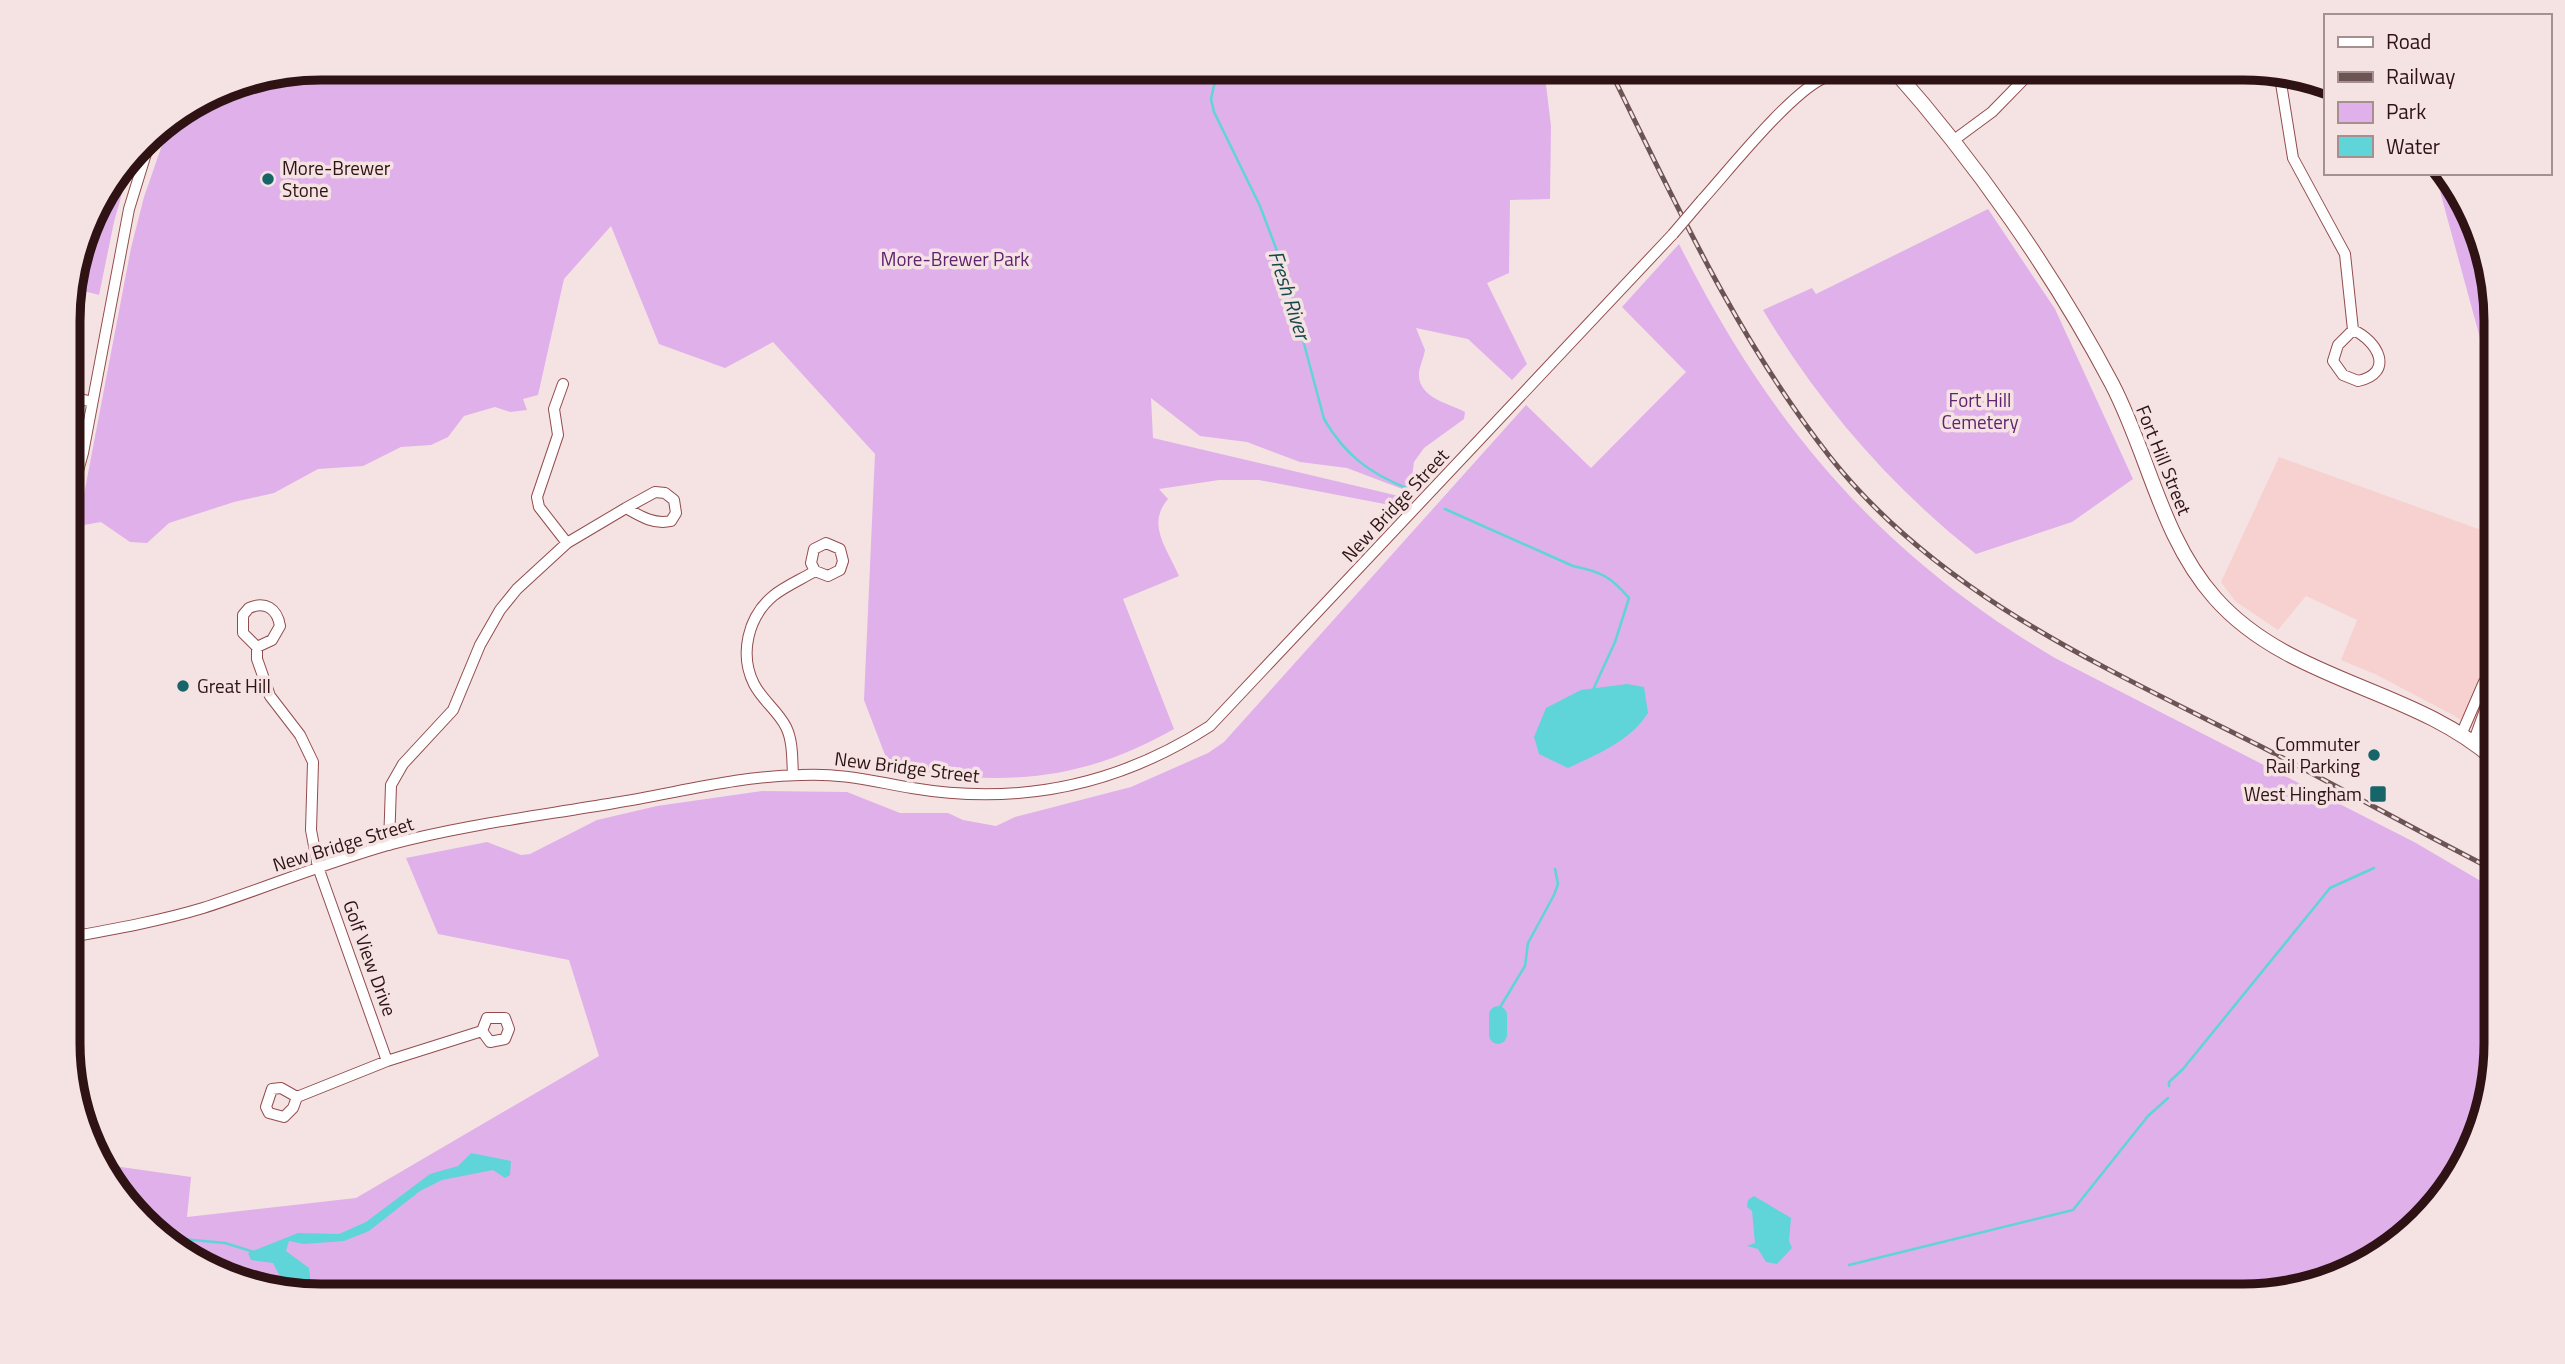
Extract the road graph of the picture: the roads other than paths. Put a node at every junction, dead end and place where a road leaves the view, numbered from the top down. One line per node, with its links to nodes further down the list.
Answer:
1 (1819, 80): 20 (street, New Bridge Street, bridge)
2 (1903, 80): 5 (main road, Fort Hill Street)
3 (2023, 80): 5 (street)
4 (2281, 84): 7 (street)
5 (1954, 140): 18 (main road, Fort Hill Street)
6 (145, 158): 10 (street)
7 (2353, 330): 7 (street)
8 (563, 384): 13 (street)
9 (81, 399): 10 (street)
10 (92, 402): 11 (street)
11 (81, 460)
12 (626, 508): 13 (street)
13 (567, 543): 21 (street)
14 (815, 571): 20 (street)
15 (257, 647): 22 (street, Golf View Drive)
16 (2484, 682): 18 (street)
17 (2484, 704): 18 (street)
18 (2467, 739): 19 (main road, Fort Hill Street)
19 (2484, 752)
20 (793, 775): 21 (street, New Bridge Street)
21 (389, 845): 22 (street, New Bridge Street)
22 (318, 867): 23 (street, New Bridge Street); 25 (street, Golf View Drive)
23 (80, 935)
24 (482, 1031): 25 (street)
25 (387, 1061): 26 (street)
26 (297, 1097)

